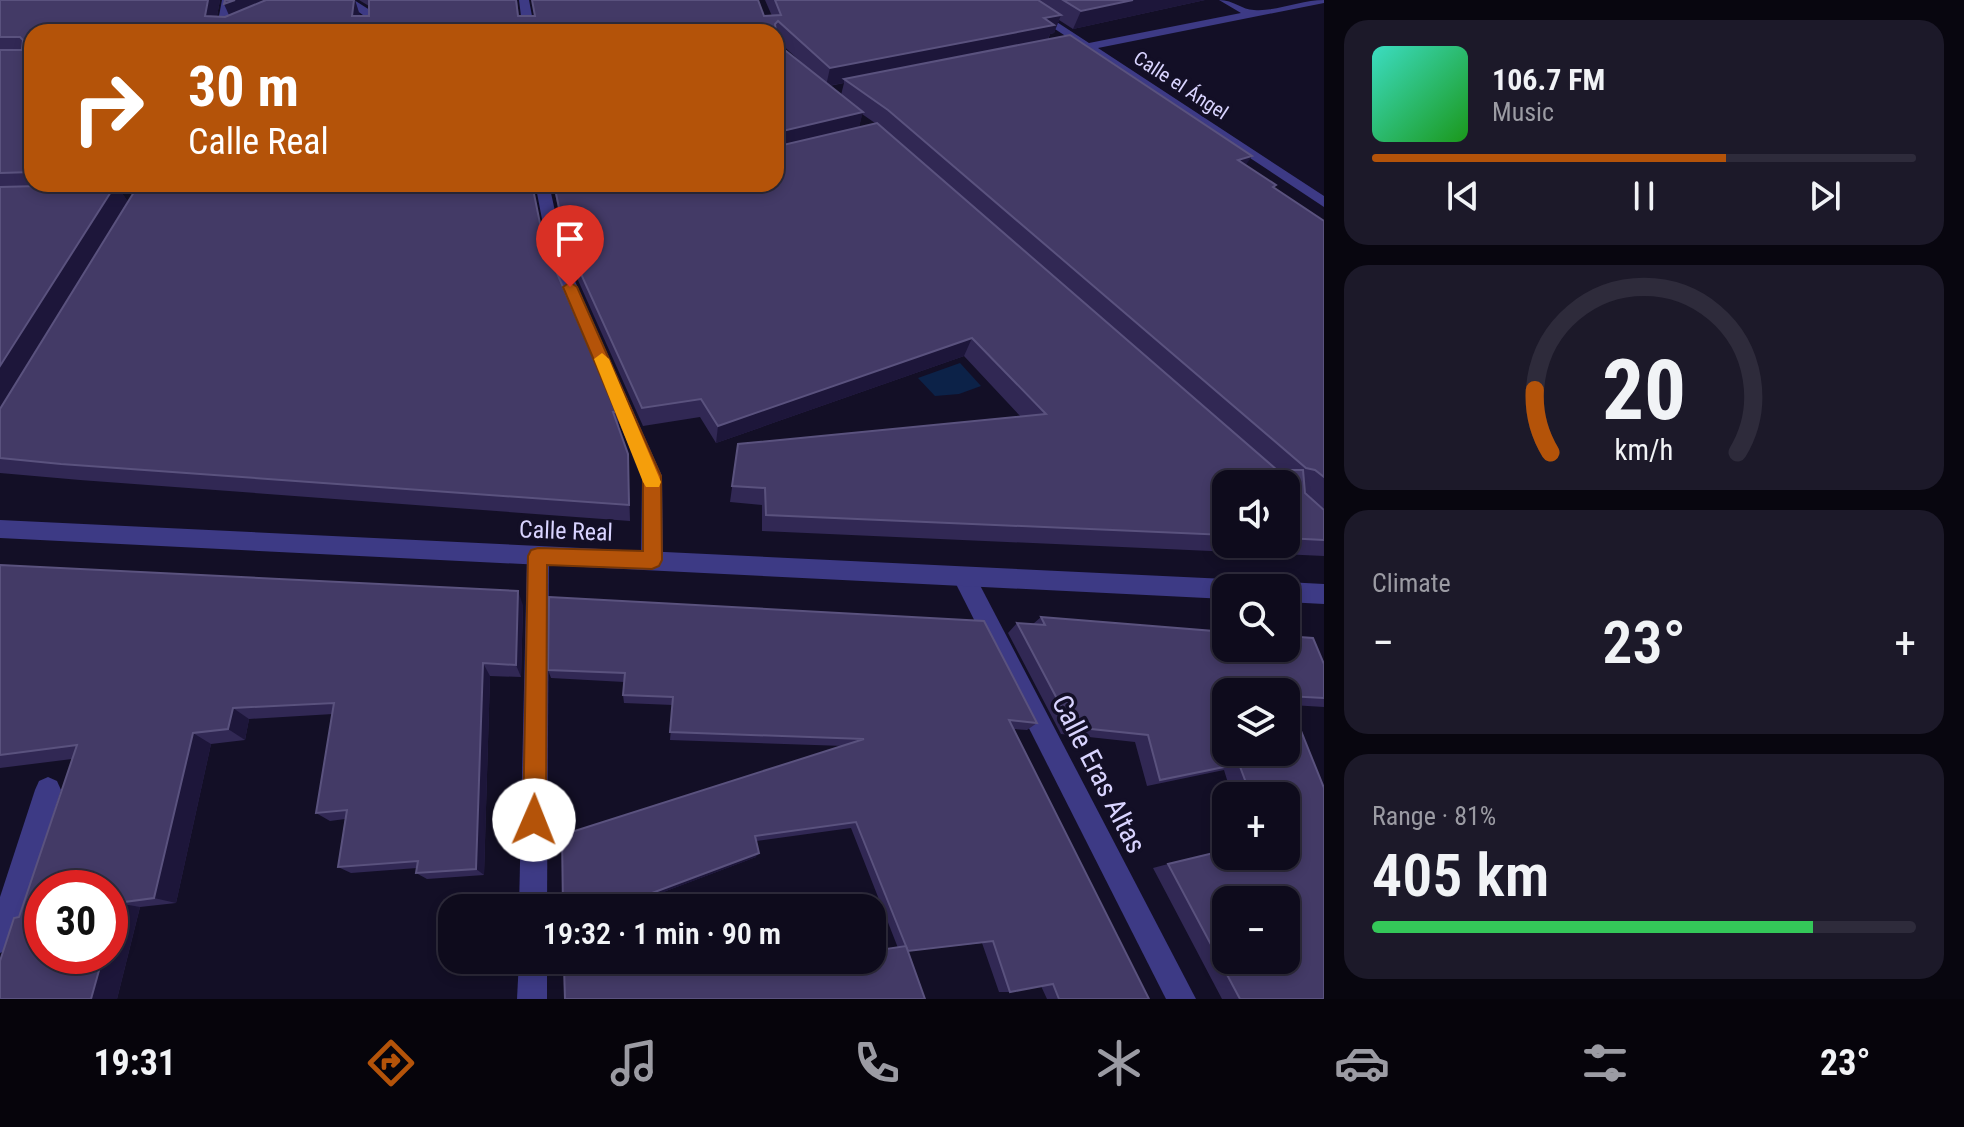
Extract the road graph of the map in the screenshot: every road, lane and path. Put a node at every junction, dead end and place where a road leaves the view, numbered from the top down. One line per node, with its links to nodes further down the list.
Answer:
1 (227, 0): 8 (street)
2 (346, 0): 9 (street)
3 (524, 0): 10 (street)
4 (1016, 0): 11 (street, Calle el Ángel)
5 (1224, 0): 7 (street)
6 (1324, 0): 7 (street)
7 (1251, 14): 11 (street)
8 (223, 24)
9 (367, 24)
10 (528, 24)
11 (1084, 45): 12 (street); 14 (street, Calle el Ángel)
12 (1065, 46)
13 (543, 192): 17 (street)
14 (1324, 203)
15 (0, 529): 16 (street, Calle Real)
16 (538, 556): 17 (street, Calle Real); 23 (street)
17 (652, 560): 18 (street, Calle Real)
18 (964, 577): 19 (street, Calle Real); 27 (street, Calle Eras Altas)
19 (1212, 588)
20 (1300, 593): 21 (street)
21 (1324, 594)
22 (48, 790): 24 (street)
23 (533, 894)
24 (0, 939)
25 (533, 974): 26 (street)
26 (532, 999)
27 (1181, 999)

